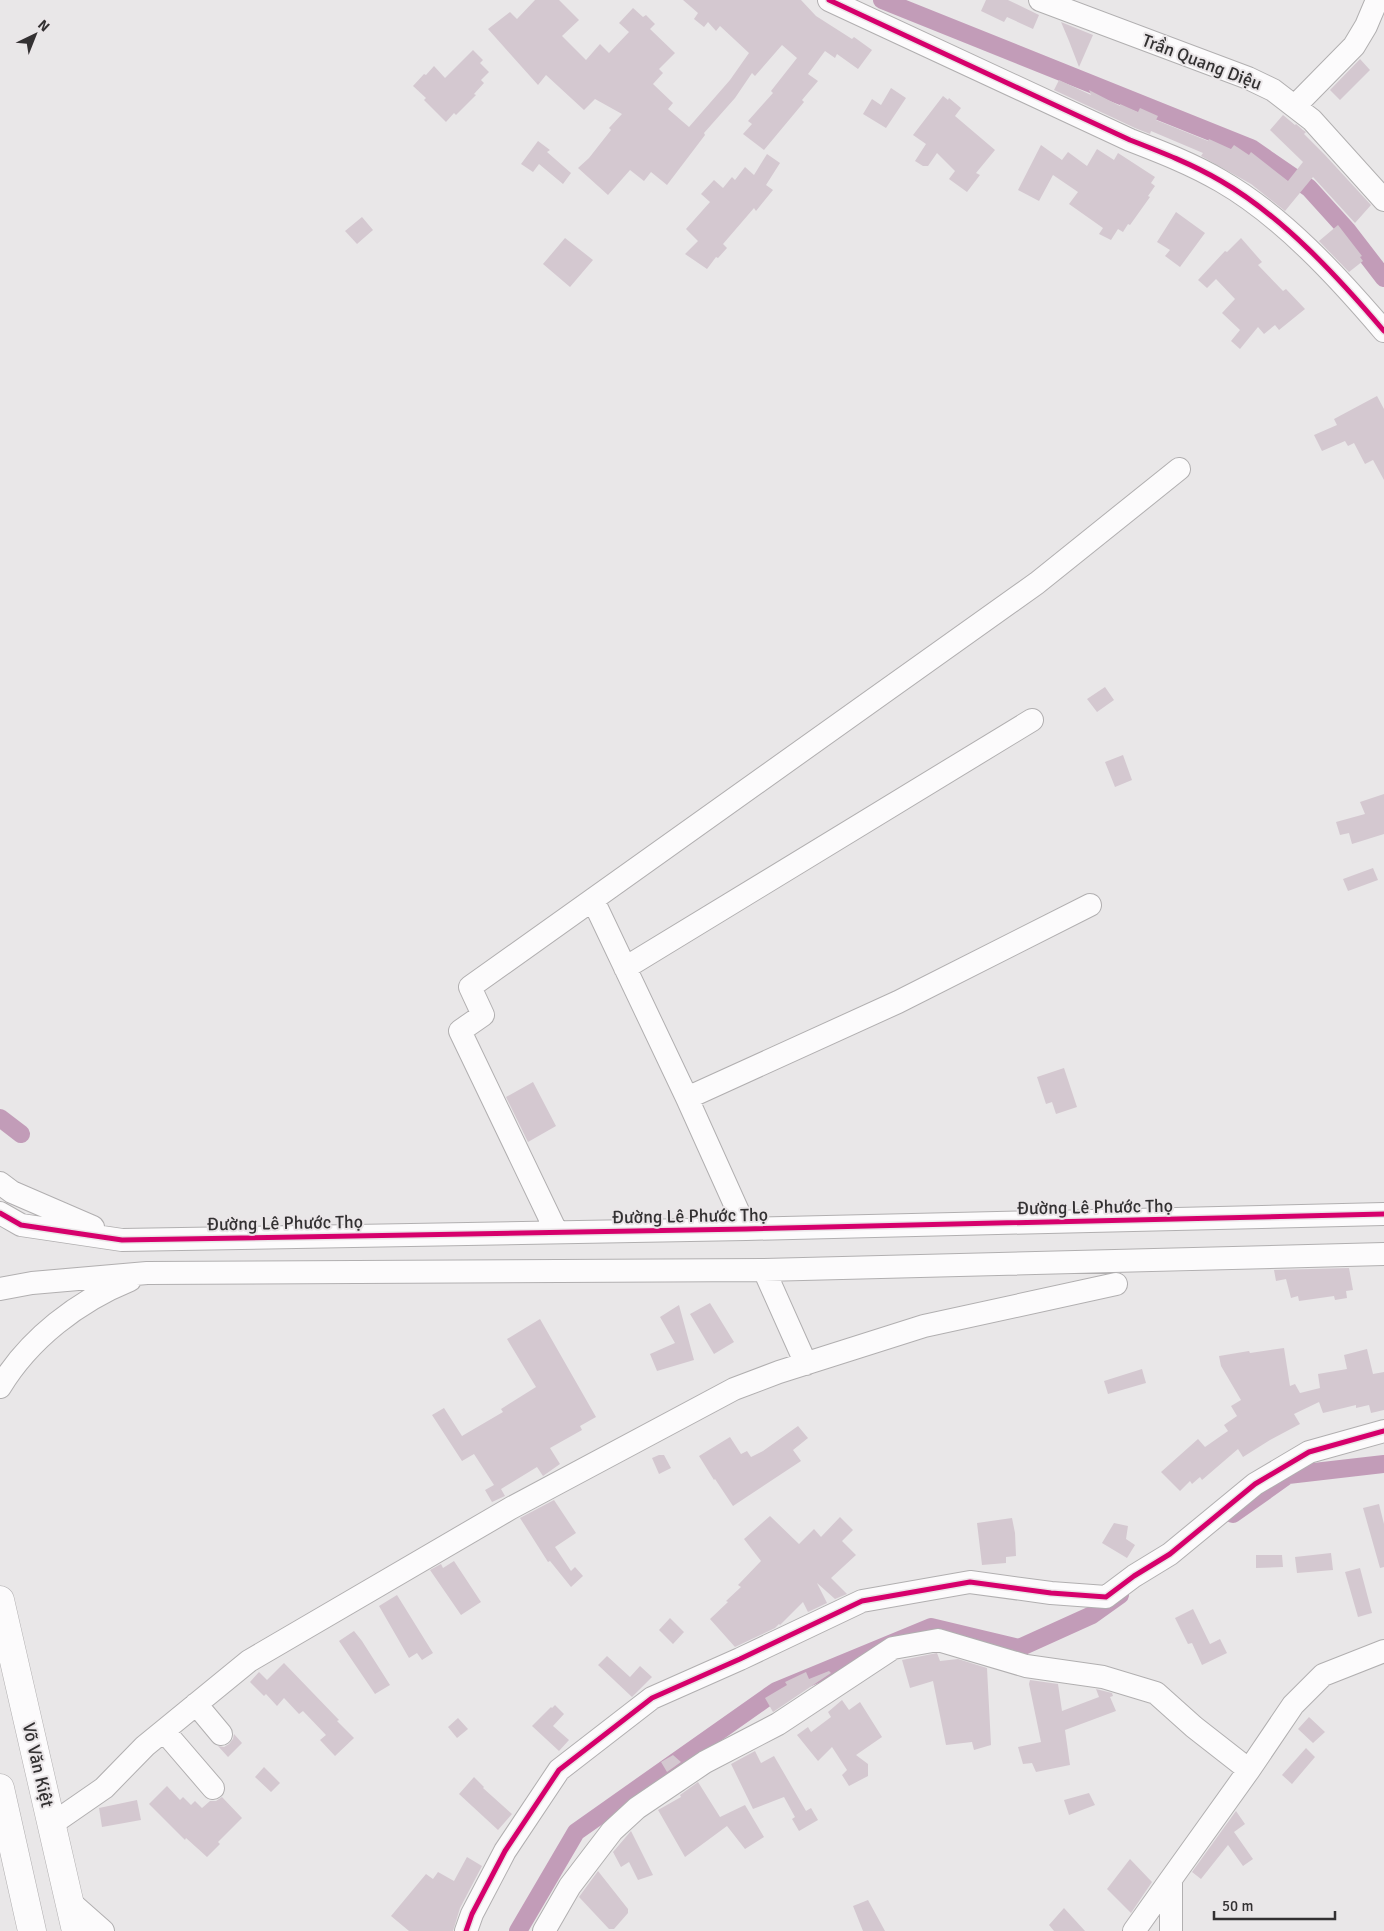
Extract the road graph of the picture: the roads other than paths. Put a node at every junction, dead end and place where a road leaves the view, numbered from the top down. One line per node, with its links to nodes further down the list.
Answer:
1 (829, 0): 6 (street)
2 (1040, 0): 4 (street, Trần Quang Diệu)
3 (1377, 0): 4 (street)
4 (1295, 106): 5 (street, Trần Quang Diệu)
5 (1384, 200)
6 (1384, 331)
7 (1179, 470): 9 (street)
8 (1032, 720): 11 (street)
9 (593, 900): 11 (street); 17 (street)
10 (1090, 905): 12 (street)
11 (625, 968): 12 (street)
12 (687, 1098): 16 (street)
13 (0, 1183): 18 (street)
14 (0, 1214): 18 (street, Đường Lê Phước Thọ)
15 (1384, 1214): 16 (street, Đường Lê Phước Thọ)
16 (746, 1229): 17 (street, Đường Lê Phước Thọ)
17 (556, 1231): 18 (street, Đường Lê Phước Thọ)
18 (122, 1240)
19 (1384, 1254): 20 (street)
20 (764, 1270): 21 (street); 24 (street)
21 (147, 1273): 23 (street); 25 (street)
22 (1116, 1284): 24 (street)
23 (0, 1289)
24 (806, 1364): 29 (street)
25 (0, 1387)
26 (1384, 1431): 42 (street)
27 (0, 1600): 35 (main road, Võ Văn Kiệt)
28 (1384, 1651): 32 (street)
29 (196, 1704): 30 (street); 31 (street)
30 (164, 1731): 34 (street); 35 (street)
31 (222, 1734)
32 (1249, 1770): 37 (street); 43 (street)
33 (0, 1788): 36 (main road)
34 (213, 1788)
35 (52, 1824): 38 (main road, Võ Văn Kiệt)
36 (8, 1853): 39 (main road)
37 (1171, 1879): 44 (street); 45 (street)
38 (70, 1901): 40 (main road, Võ Văn Kiệt); 41 (street)
39 (32, 1931)
40 (76, 1931)
41 (103, 1931)
42 (466, 1931)
43 (544, 1931)
44 (1134, 1931)
45 (1171, 1931)

